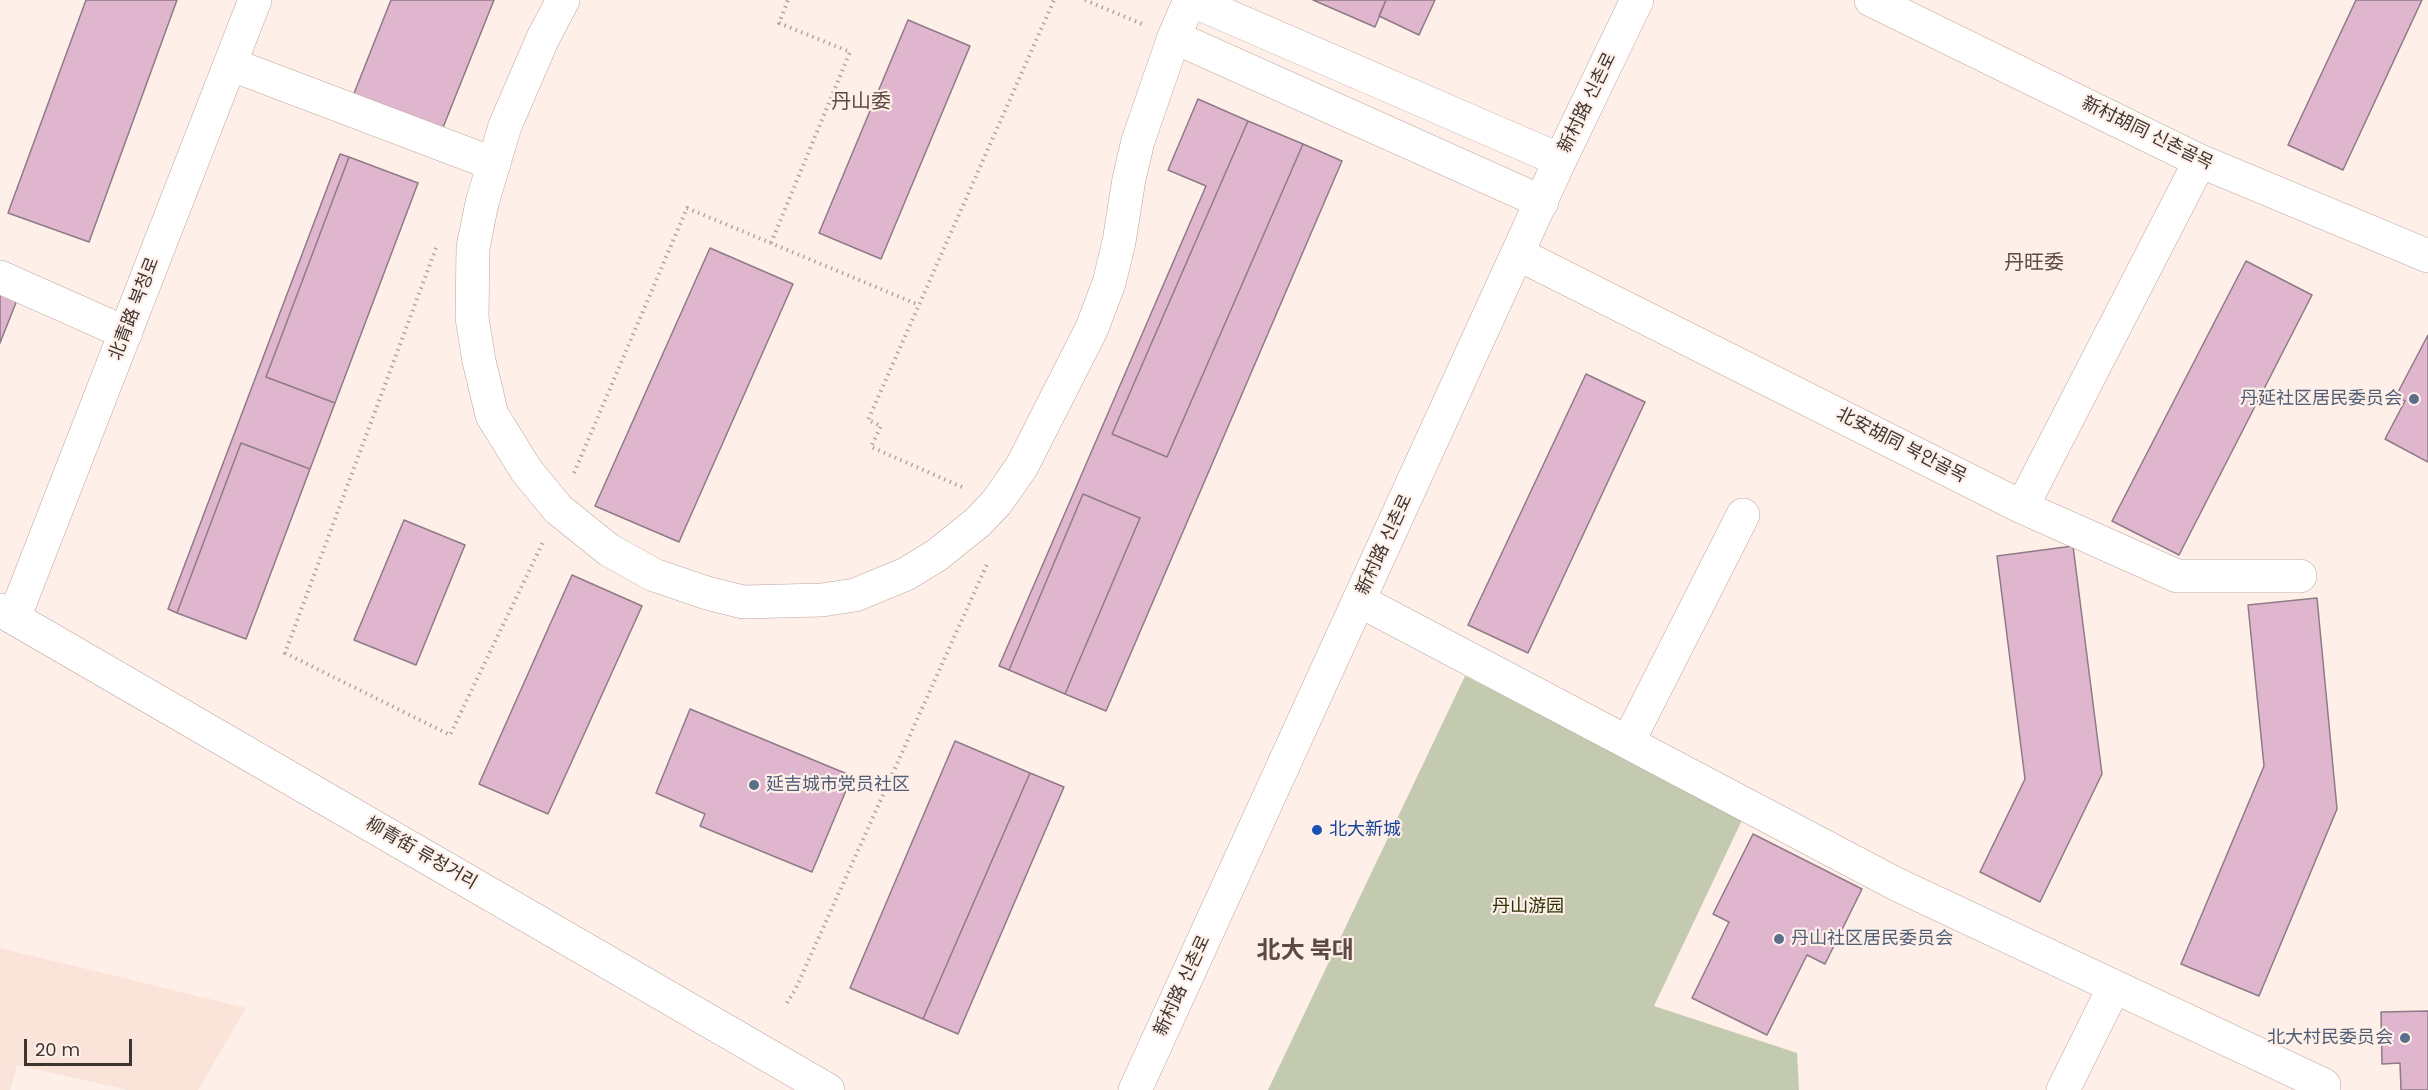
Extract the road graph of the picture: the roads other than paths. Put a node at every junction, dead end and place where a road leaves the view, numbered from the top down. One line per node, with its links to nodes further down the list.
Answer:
1 (255, 0): 7 (street, 北青路 북청로)
2 (563, 0): 10 (street)
3 (1191, 0): 6 (street); 8 (street)
4 (1637, 0): 8 (street, 新村路 신촌로)
5 (1871, 0): 9 (street, 新村胡同 신촌골목)
6 (1174, 37): 10 (street); 11 (street)
7 (230, 64): 10 (street); 15 (street, 北青路 북청로)
8 (1560, 160): 11 (street, 新村路 신촌로)
9 (2200, 161): 13 (street, 新村胡同 신촌골목); 16 (street)
10 (494, 165)
11 (1542, 202): 12 (street, 新村路 신촌로)
12 (1518, 254): 16 (street, 北安胡同 북안골목); 19 (street, 新村路 신촌로)
13 (2428, 256)
14 (0, 277): 15 (street)
15 (126, 333): 20 (street, 北青路 북청로)
16 (2022, 507): 18 (street, 北安胡同 북안골목)
17 (1743, 515): 21 (street)
18 (2300, 576)
19 (1360, 601): 21 (street); 25 (street, 新村路 신촌로)
20 (5, 618): 24 (street, 柳青街 류청거리)
21 (1628, 742): 22 (street)
22 (2114, 987): 23 (street); 26 (street)
23 (2324, 1085)
24 (828, 1090)
25 (1135, 1090)
26 (2063, 1090)

